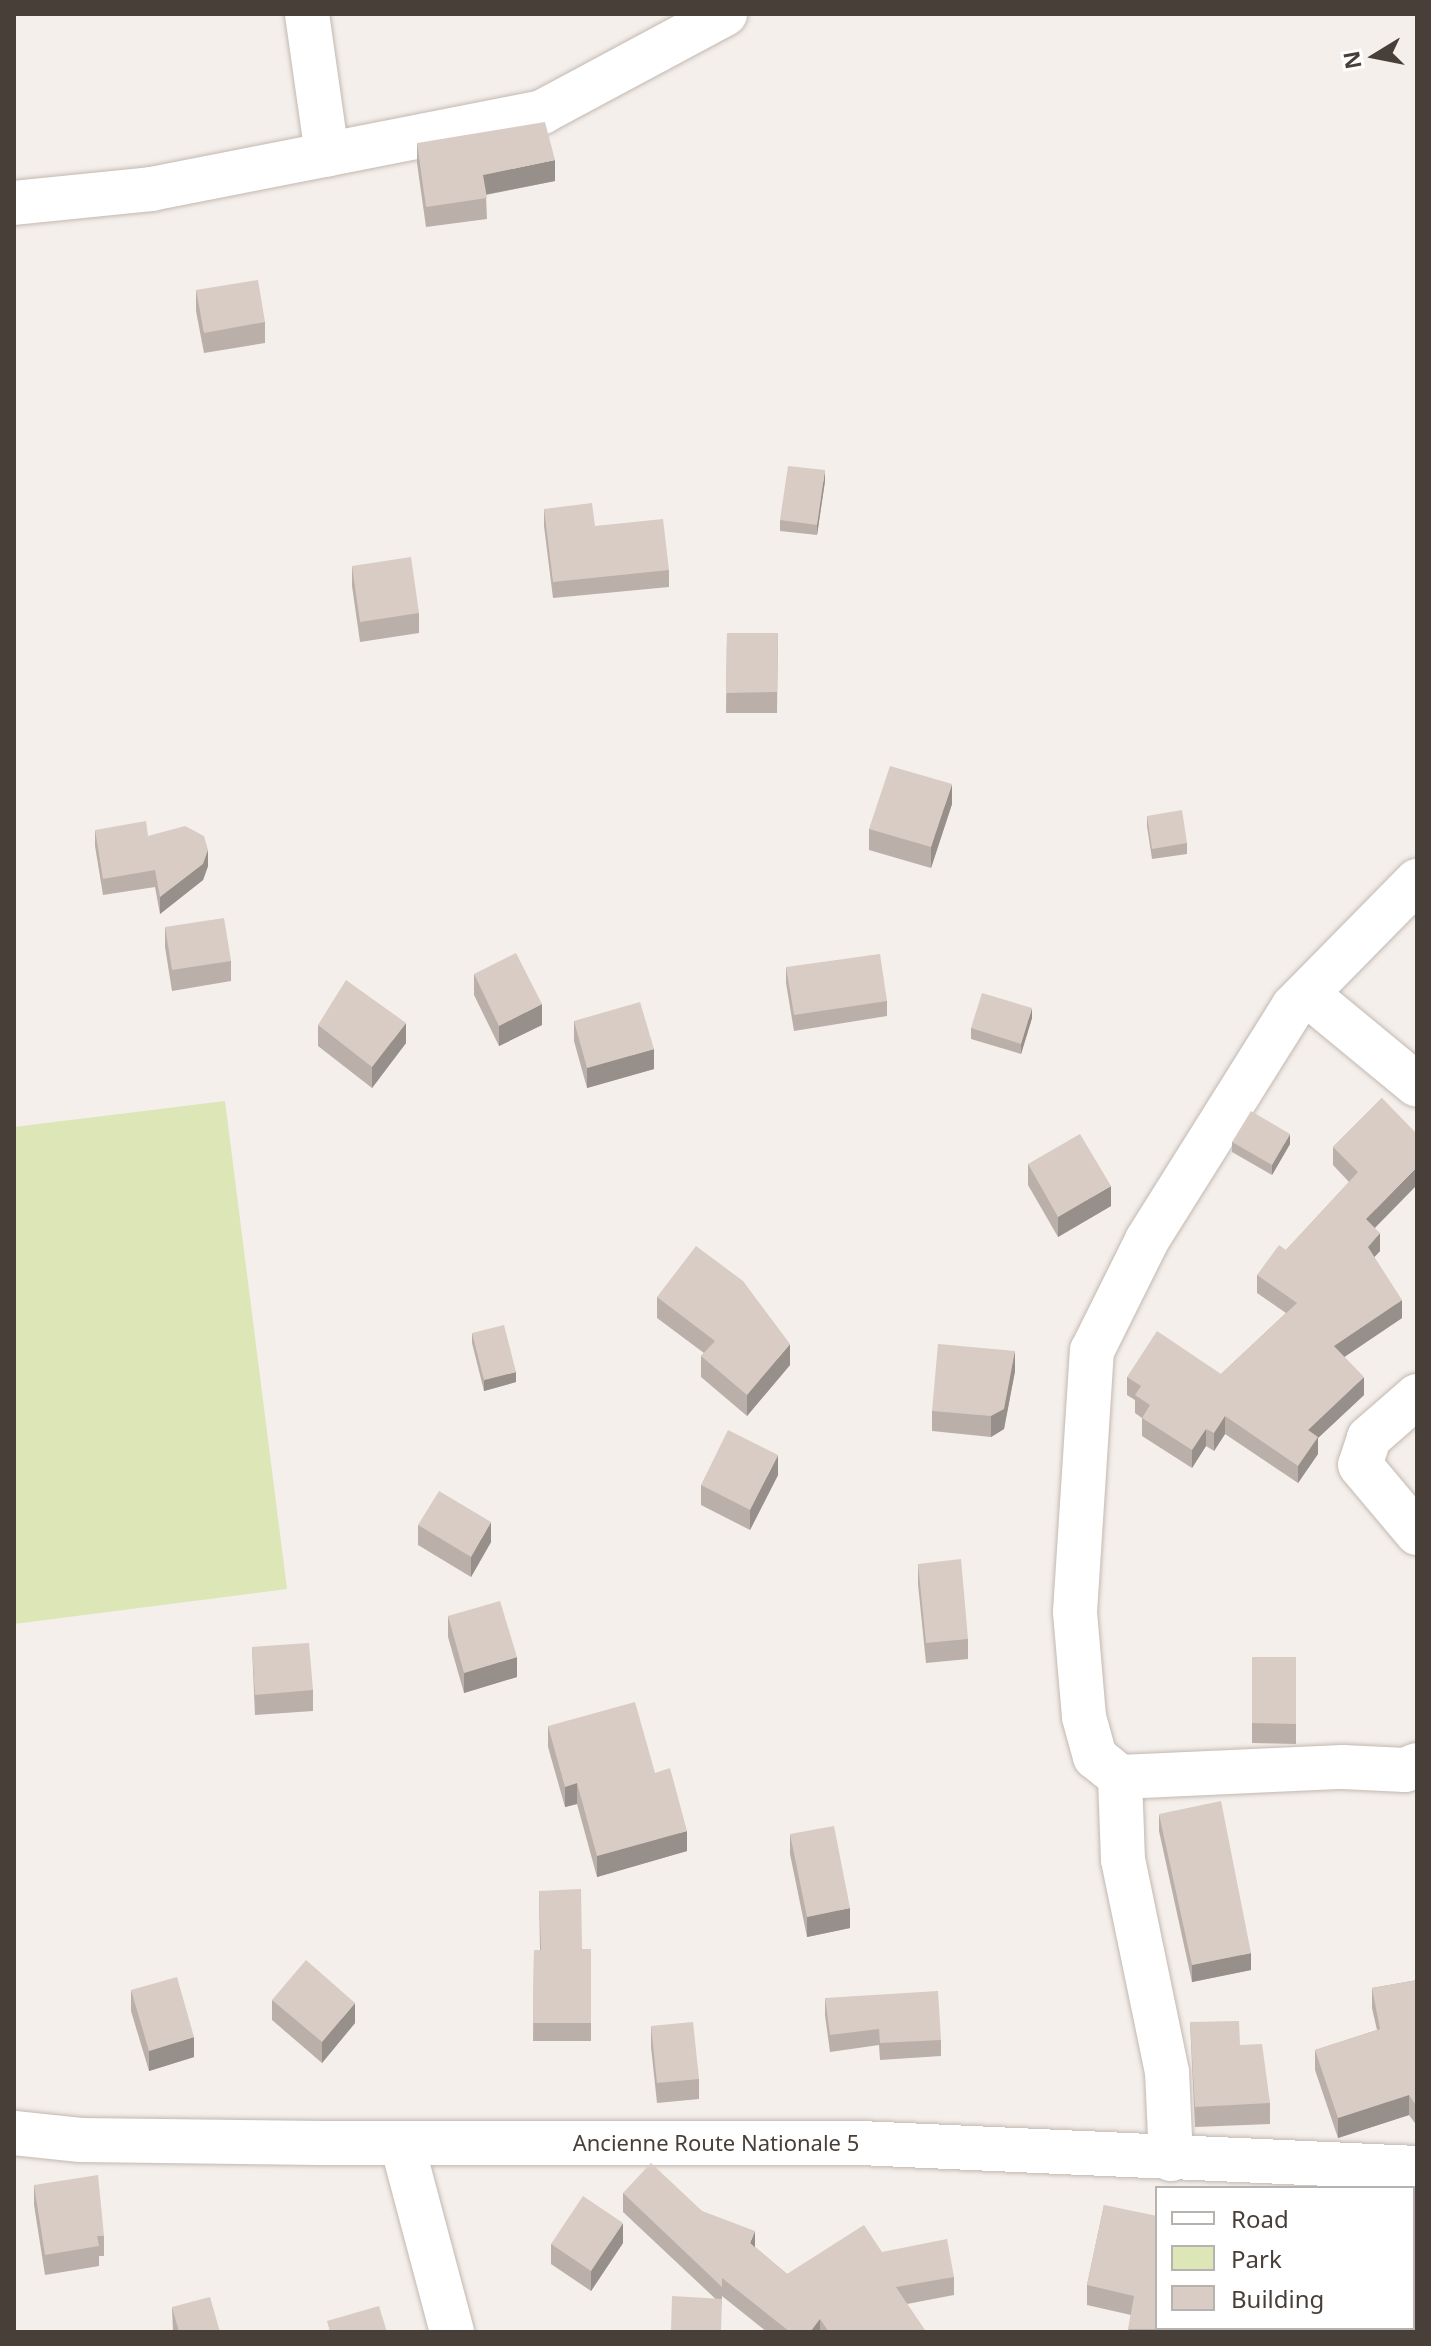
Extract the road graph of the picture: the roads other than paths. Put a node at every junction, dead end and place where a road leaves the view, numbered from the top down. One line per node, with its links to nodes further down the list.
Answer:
1 (307, 14): 3 (street)
2 (725, 14): 3 (street)
3 (327, 155): 4 (street)
4 (14, 203)
5 (1417, 881): 6 (street)
6 (1308, 995): 7 (street); 11 (street)
7 (1417, 1085)
8 (1417, 1396): 9 (street)
9 (1417, 1533)
10 (1417, 1765): 11 (street)
11 (1120, 1777): 14 (street)
12 (14, 2133): 13 (street, Ancienne Route Nationale 5)
13 (402, 2144): 14 (street, Ancienne Route Nationale 5); 16 (street)
14 (1171, 2159): 15 (street, Ancienne Route Nationale 5)
15 (1417, 2168)
16 (452, 2332)

